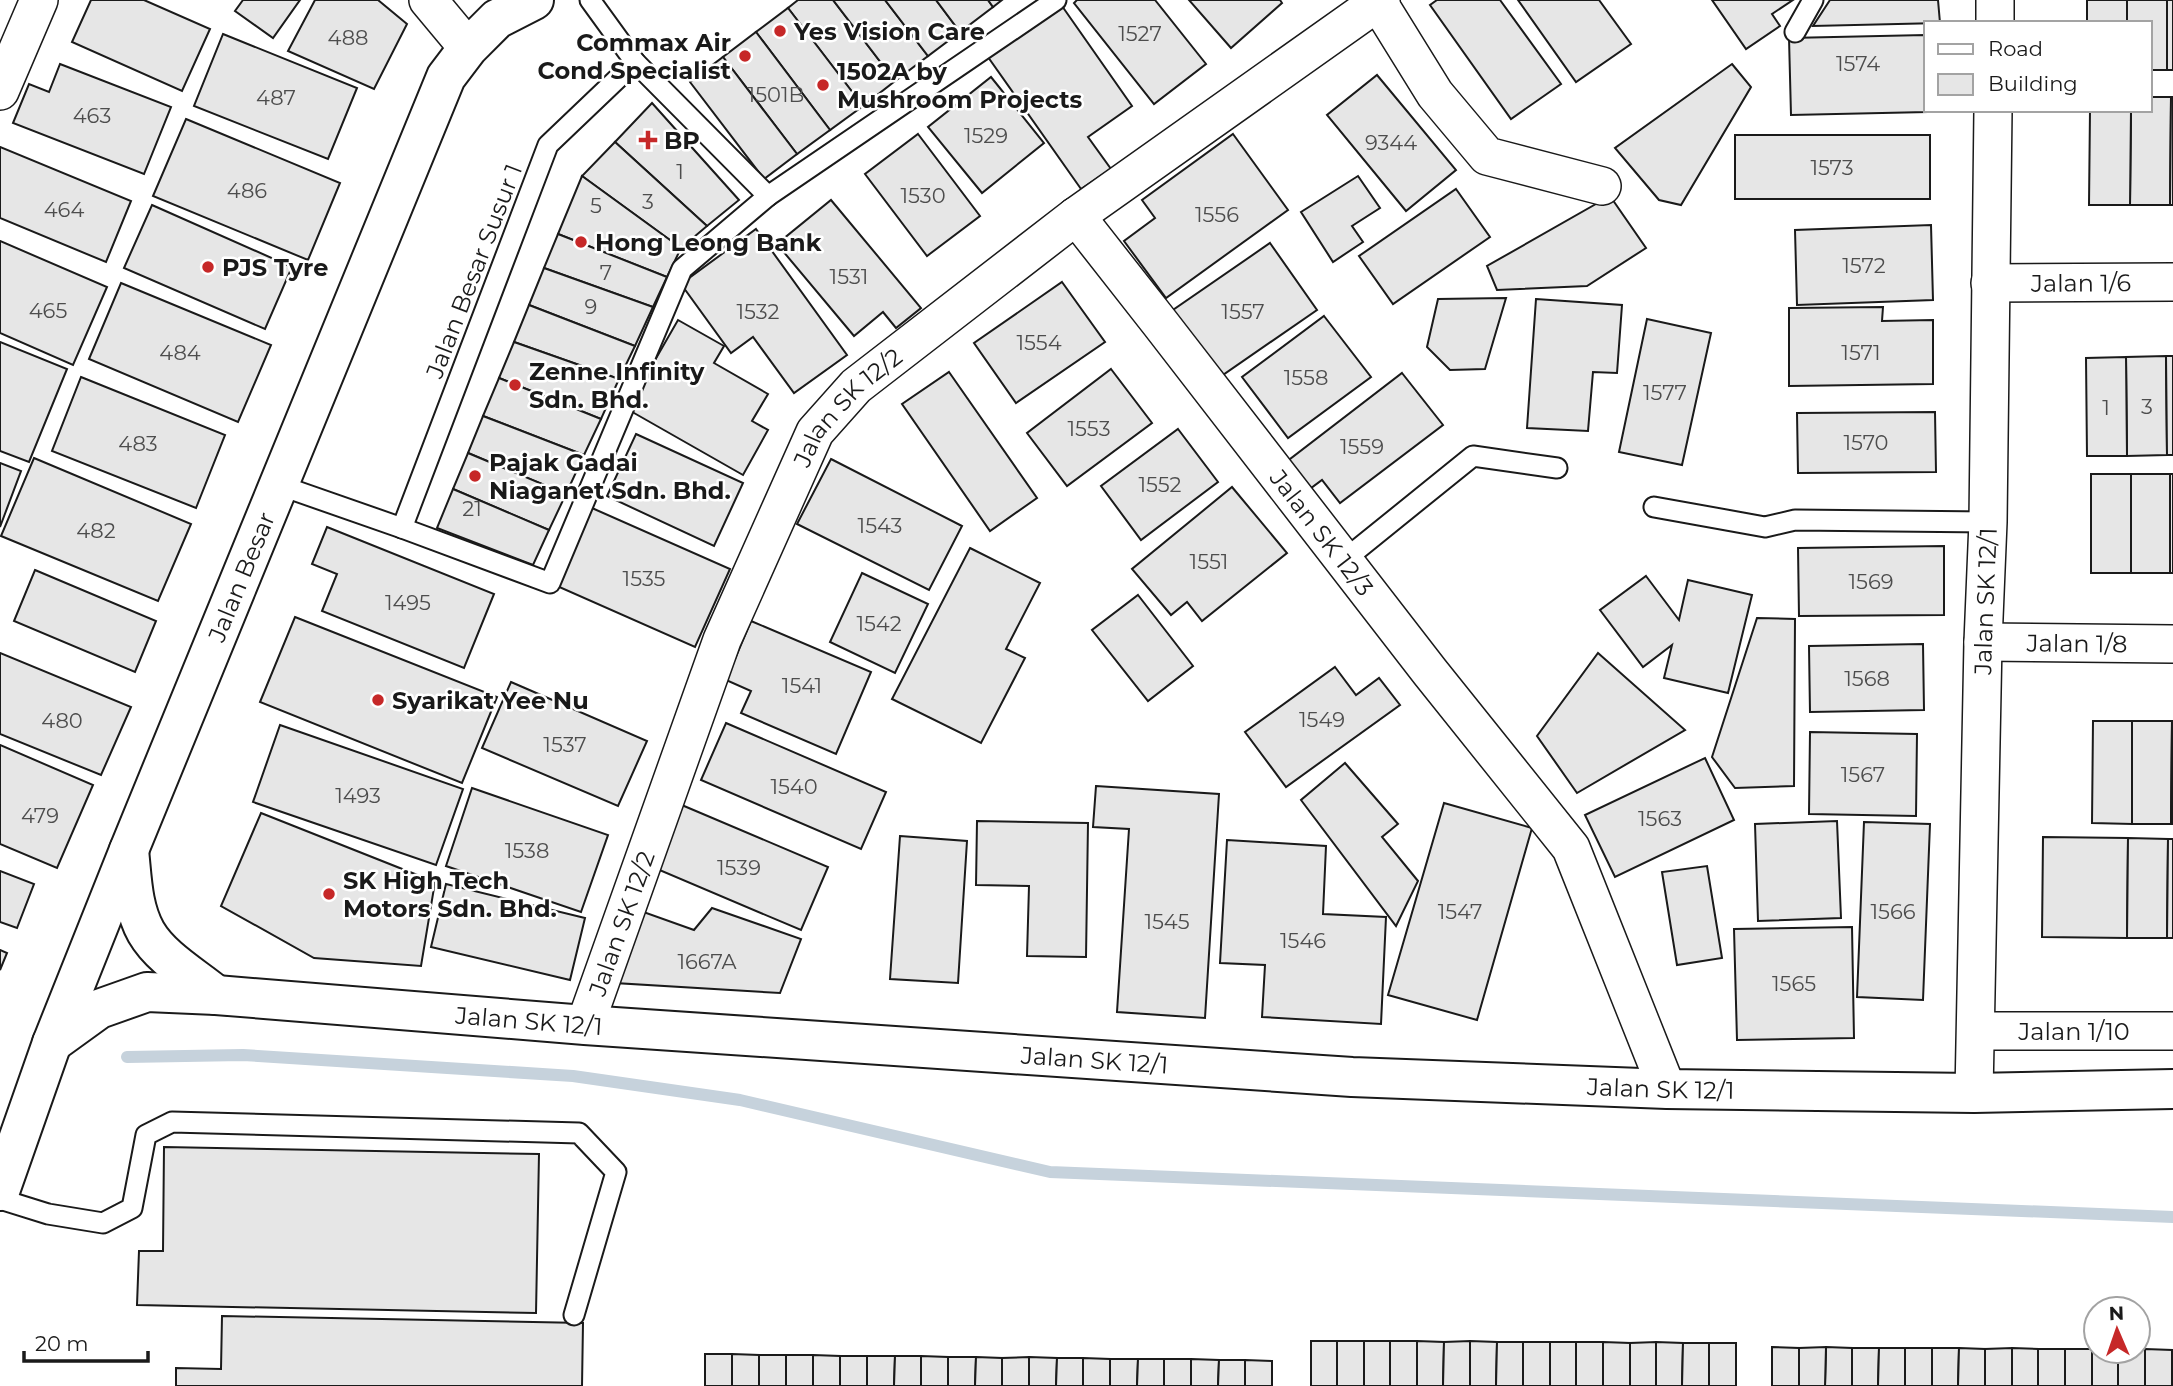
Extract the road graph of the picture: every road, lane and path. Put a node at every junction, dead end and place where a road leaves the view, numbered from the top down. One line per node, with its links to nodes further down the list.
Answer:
1 (428, 0): 12 (street)
2 (534, 0): 9 (main road, Jalan Besar)
3 (590, 0): 13 (lane)
4 (1056, 0): 17 (lane)
5 (1813, 0): 11 (lane)
6 (1996, 0): 10 (street)
7 (1379, 1): 16 (street); 18 (street, Jalan SK 12/2)
8 (27, 6): 14 (street)
9 (488, 10): 12 (main road, Jalan Besar)
10 (1995, 21)
11 (1795, 32)
12 (468, 48): 22 (main road, Jalan Besar)
13 (635, 62): 17 (lane); 25 (lane, Jalan Besar Susur 1)
14 (0, 91)
15 (1993, 112): 20 (street, Jalan SK 12/1)
16 (1602, 186)
17 (768, 196): 25 (lane)
18 (1076, 216): 26 (street, Jalan SK 12/3); 31 (street, Jalan SK 12/2)
19 (2173, 282): 20 (street, Jalan 1/6)
20 (1990, 283): 24 (street, Jalan SK 12/1)
21 (1557, 468): 26 (lane)
22 (279, 485): 25 (lane); 29 (main road, Jalan Besar)
23 (1654, 508): 24 (lane)
24 (1988, 522): 27 (street, Jalan SK 12/1)
25 (402, 528)
26 (1343, 561): 35 (street, Jalan SK 12/3)
27 (1983, 642): 28 (street, Jalan 1/8); 32 (street, Jalan SK 12/1)
28 (2173, 644)
29 (129, 850): 30 (main road); 34 (main road, Jalan Besar)
30 (216, 995): 31 (main road, Jalan SK 12/1); 34 (main road, Jalan SK 12/1)
31 (585, 1025): 35 (main road, Jalan SK 12/1)
32 (1976, 1031): 33 (street, Jalan 1/10); 37 (street, Jalan SK 12/1)
33 (2173, 1031)
34 (52, 1043): 38 (main road, Jalan Besar)
35 (1667, 1089): 37 (main road, Jalan SK 12/1)
36 (2173, 1089): 37 (main road, Jalan SK 12/1)
37 (1974, 1093)
38 (0, 1191)
39 (0, 1199): 40 (lane)
40 (574, 1315)

